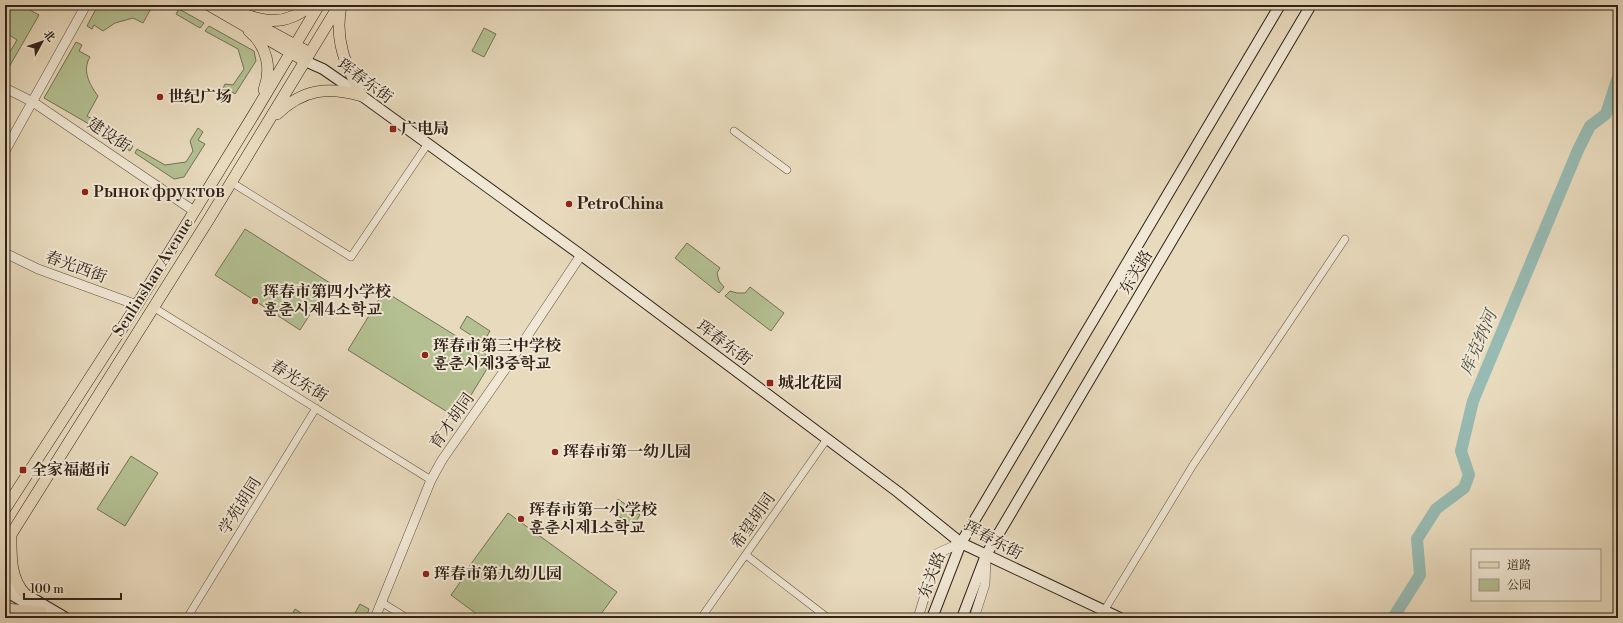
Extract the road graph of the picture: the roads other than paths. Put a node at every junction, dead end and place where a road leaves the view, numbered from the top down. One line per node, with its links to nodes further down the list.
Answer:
1 (86, 5): 14 (street)
2 (209, 5): 9 (main road)
3 (311, 5): 8 (main road)
4 (319, 5): 10 (main road, Senlinshan Avenue)
5 (340, 5): 11 (main road, Senlinshan Avenue); 13 (main road)
6 (1280, 5): 34 (main road, 东关路)
7 (1311, 5): 37 (main road, 东关路)
8 (226, 7): 10 (main road)
9 (238, 22): 10 (main road); 15 (main road)
10 (294, 48): 11 (main road); 15 (main road, Senlinshan Avenue)
11 (307, 57): 13 (main road, 珲春东街); 16 (main road, Senlinshan Avenue)
12 (5, 88): 14 (street, 建设街)
13 (362, 96): 16 (main road); 18 (main road, 珲春东街)
14 (33, 102): 19 (street); 22 (street, 建设街)
15 (254, 114): 22 (main road, Senlinshan Avenue)
16 (266, 124): 21 (main road, Senlinshan Avenue)
17 (734, 131): 20 (street)
18 (427, 145): 21 (street); 25 (main road, 珲春东街)
19 (5, 151)
20 (786, 170)
21 (231, 182): 27 (main road, Senlinshan Avenue)
22 (194, 211): 26 (main road, Senlinshan Avenue)
23 (1345, 239): 43 (street)
24 (5, 253): 26 (street, 春光西街)
25 (581, 255): 29 (main road, 珲春东街); 30 (street, 育才胡同)
26 (137, 305): 31 (main road, Senlinshan Avenue)
27 (153, 307): 28 (street, 春光东街); 32 (main road, Senlinshan Avenue)
28 (316, 408): 30 (street, 春光东街); 47 (street, 学苑胡同)
29 (827, 439): 34 (main road, 珲春东街); 36 (street, 希望胡同)
30 (431, 480): 41 (street, 育才胡同)
31 (5, 508): 32 (main road)
32 (21, 518): 33 (main road, Senlinshan Avenue)
33 (12, 534): 35 (main road, Senlinshan Avenue); 40 (main road)
34 (961, 543): 37 (main road, 珲春东街); 52 (street, 东关路); 53 (main road, 东关路)
35 (5, 544)
36 (746, 555): 50 (street, 希望胡同); 51 (street)
37 (986, 555): 43 (main road, 珲春东街); 54 (main road, 东关路); 55 (street)
38 (5, 582): 40 (main road)
39 (5, 591): 44 (main road)
40 (25, 594): 46 (main road)
41 (381, 602): 48 (street, 育才胡同); 49 (street)
42 (5, 609): 44 (main road)
43 (1104, 610): 56 (main road, 珲春东街)
44 (41, 612): 45 (main road)
45 (52, 618)
46 (66, 618)
47 (187, 618)
48 (375, 618)
49 (407, 618)
50 (701, 618)
51 (828, 618)
52 (918, 618)
53 (932, 618)
54 (962, 618)
55 (974, 618)
56 (1120, 618)

